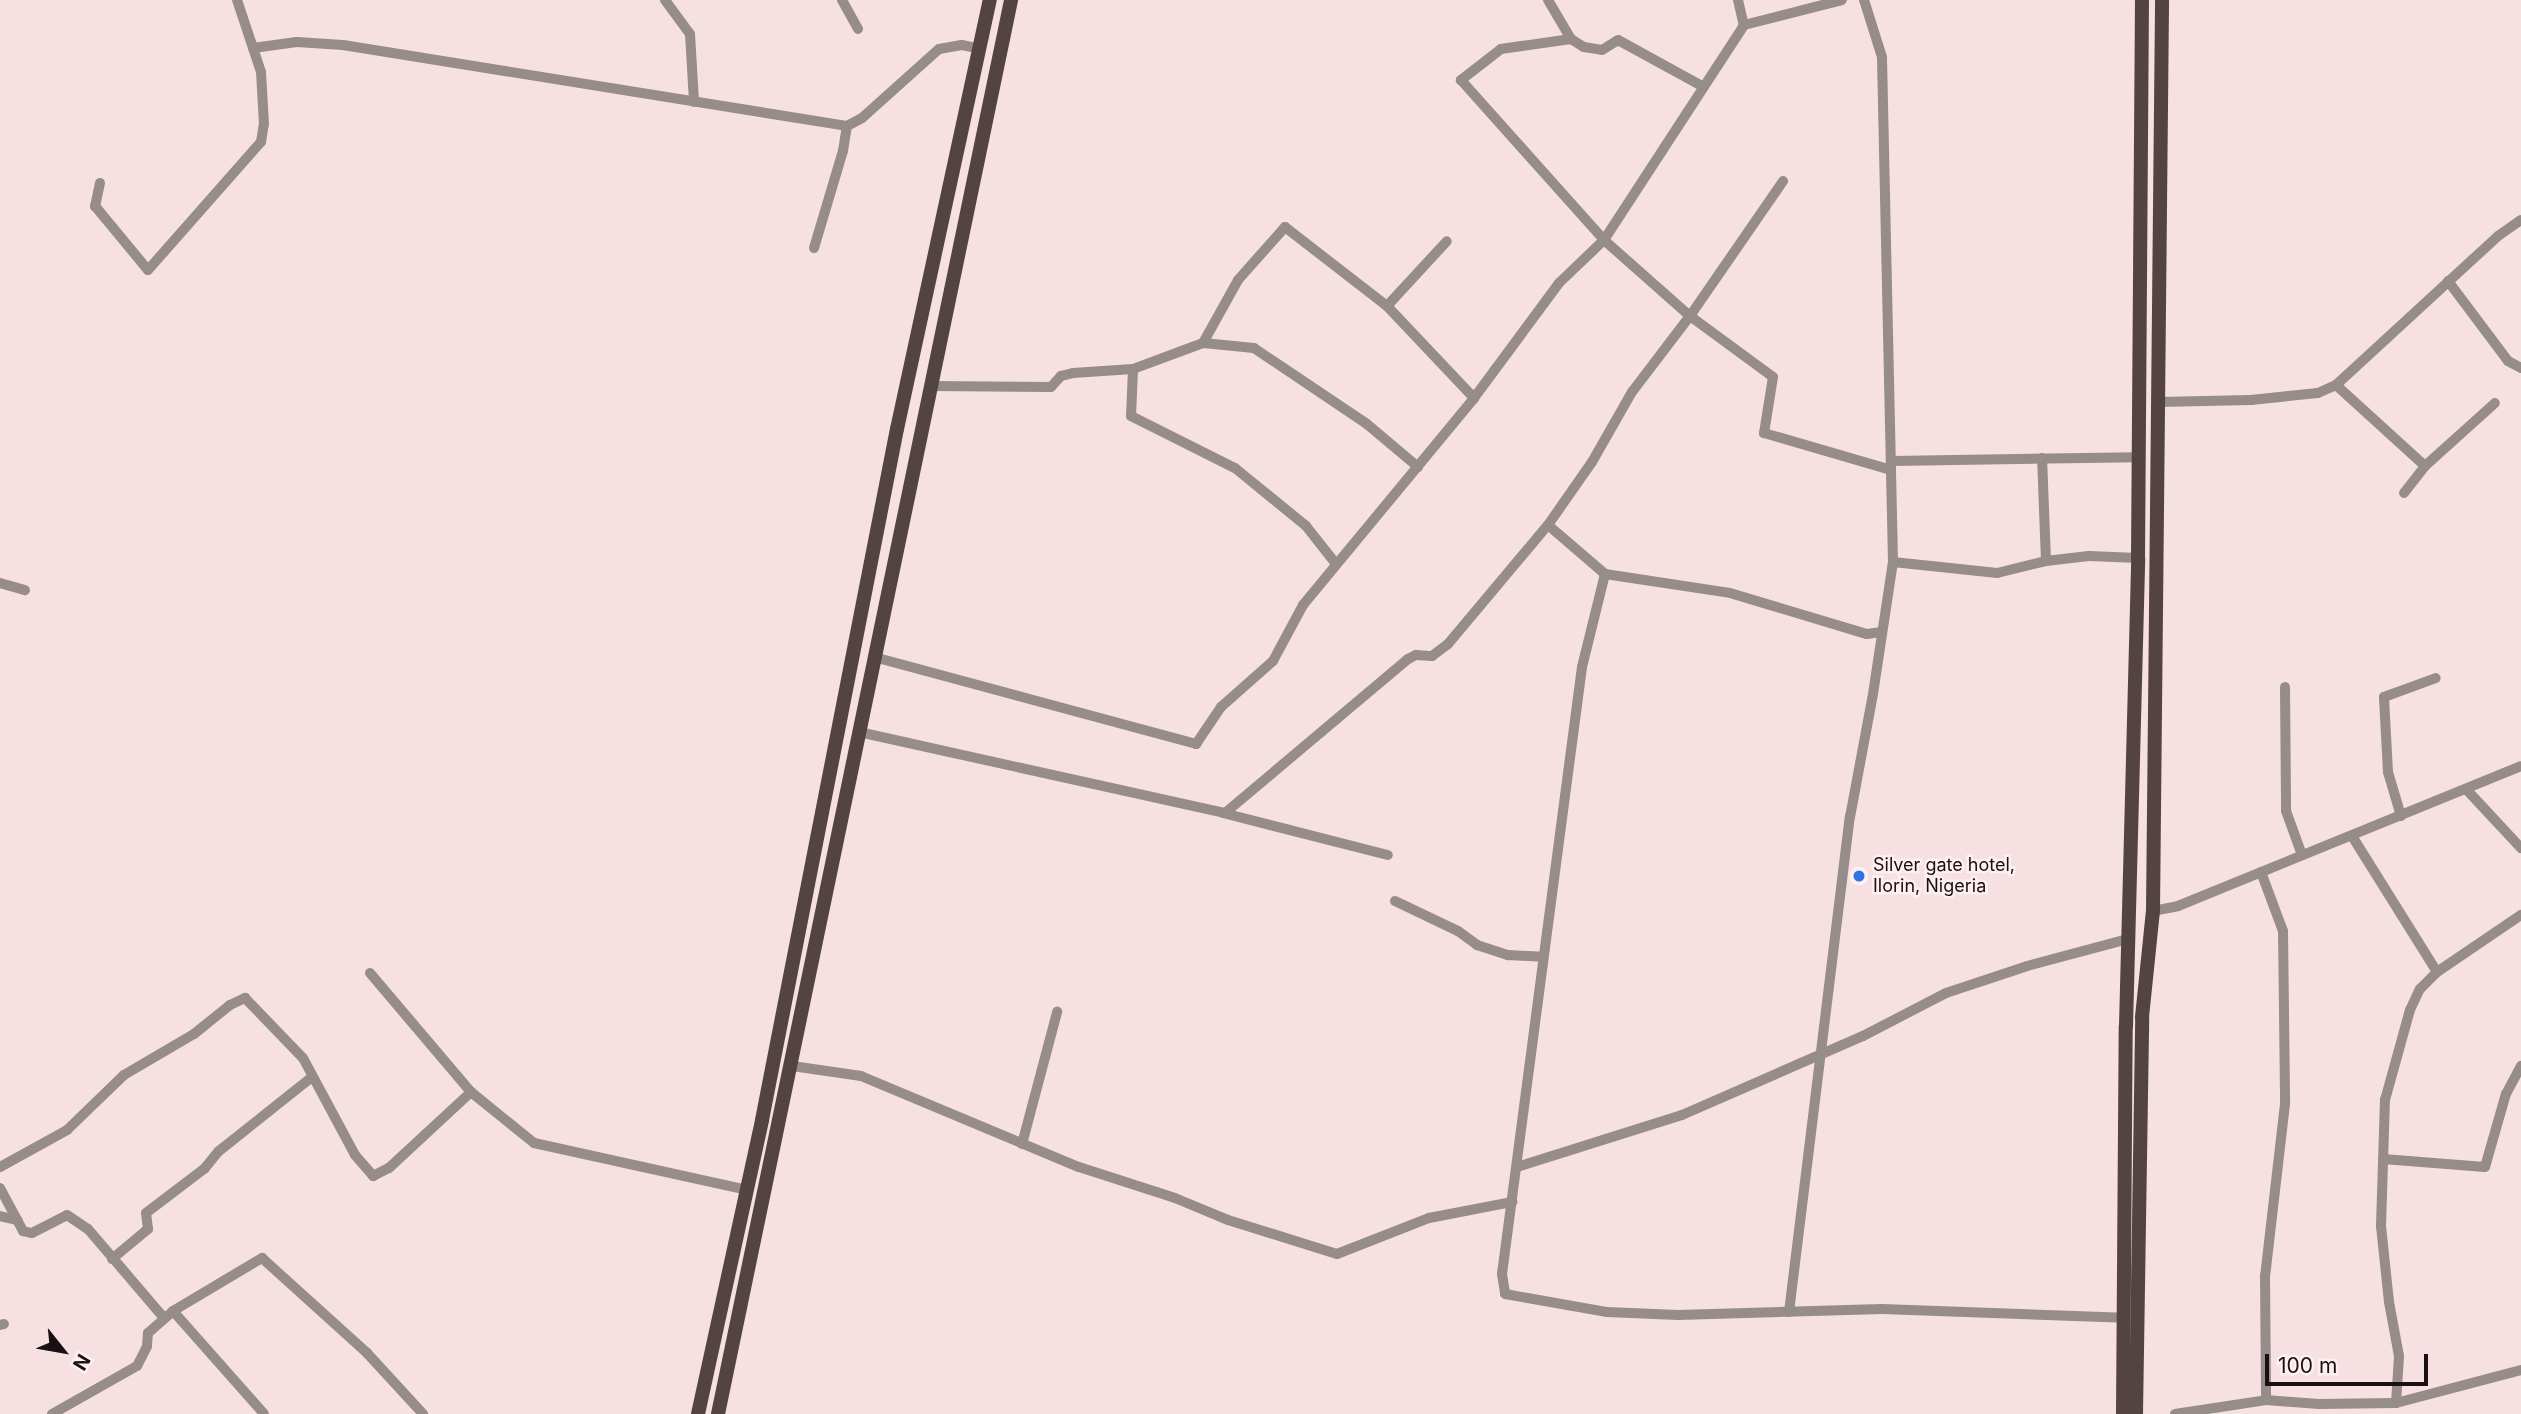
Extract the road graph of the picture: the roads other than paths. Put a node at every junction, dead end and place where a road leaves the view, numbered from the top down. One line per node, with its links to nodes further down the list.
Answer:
1 (237, 0): 15 (street)
2 (664, 0): 18 (street)
3 (842, 0): 13 (street)
4 (990, 0): 16 (main road)
5 (1011, 0): 37 (main road)
6 (1548, 0): 14 (street)
7 (1738, 0): 12 (street)
8 (1842, 0): 12 (street)
9 (1864, 0): 43 (street)
10 (2142, 0): 22 (main road)
11 (2162, 0): 23 (main road)
12 (1744, 24): 17 (street)
13 (858, 29)
14 (1571, 39): 17 (street); 25 (street)
15 (253, 48): 18 (street); 21 (street)
16 (981, 48): 19 (street); 91 (main road)
17 (1702, 86): 25 (street)
18 (694, 102): 19 (street)
19 (847, 126): 27 (street)
20 (1783, 181): 30 (street)
21 (100, 183)
22 (2140, 183): 23 (main road); 34 (main road)
23 (2160, 183): 35 (main road)
24 (2521, 220): 28 (street)
25 (1604, 240): 30 (street); 38 (street)
26 (1447, 241): 29 (street)
27 (814, 248)
28 (2448, 281): 32 (street); 36 (street)
29 (1387, 306): 31 (street); 38 (street)
30 (1690, 316): 43 (street); 47 (street)
31 (1203, 343): 33 (street); 44 (street)
32 (2521, 368)
33 (1133, 369): 37 (street); 51 (street)
34 (2139, 370): 35 (main road); 41 (main road)
35 (2158, 371): 39 (main road)
36 (2336, 385): 39 (street); 45 (street)
37 (931, 386): 57 (main road)
38 (1475, 398): 44 (street)
39 (2158, 401): 64 (main road)
40 (2495, 403): 45 (street)
41 (2137, 457): 42 (street); 48 (main road)
42 (2042, 458): 43 (street); 49 (street)
43 (1891, 465): 50 (street)
44 (1418, 467): 51 (street)
45 (2425, 467): 46 (street)
46 (2404, 493)
47 (1548, 525): 52 (street); 66 (street)
48 (2138, 558): 49 (street); 65 (main road)
49 (2046, 561): 50 (street)
50 (1893, 562): 55 (street)
51 (1336, 564): 57 (street)
52 (1605, 574): 56 (street); 77 (street)
53 (0, 583): 54 (street)
54 (25, 590)
55 (1882, 632): 56 (street); 58 (street)
56 (1867, 634): 58 (street)
57 (874, 657): 61 (main road)
58 (1878, 663): 81 (street)
59 (2436, 678): 67 (street)
60 (2286, 687): 71 (street)
61 (859, 732): 66 (street); 82 (main road)
62 (2521, 766): 63 (street)
63 (2466, 789): 67 (street); 69 (street)
64 (2155, 802): 65 (main road); 74 (main road)
65 (2134, 803): 76 (main road)
66 (1226, 813): 70 (street)
67 (2401, 816): 68 (street)
68 (2352, 836): 71 (street); 78 (street)
69 (2521, 848)
70 (1388, 855)
71 (2302, 855): 72 (street)
72 (2261, 872): 74 (street); 101 (street)
73 (1395, 901): 77 (street)
74 (2153, 911): 109 (main road)
75 (2521, 915): 78 (street)
76 (2129, 939): 81 (street); 99 (main road)
77 (1542, 957): 89 (street)
78 (2437, 972): 87 (street)
79 (370, 974): 85 (street)
80 (1057, 1012): 86 (street)
81 (1819, 1055): 89 (street); 97 (street)
82 (792, 1066): 86 (street); 107 (main road)
83 (2521, 1066): 87 (street)
84 (312, 1077): 85 (street); 88 (street); 95 (street)
85 (471, 1092): 91 (street)
86 (1022, 1144): 92 (street)
87 (2383, 1159): 102 (street)
88 (0, 1167)
89 (1517, 1167): 92 (street)
90 (0, 1188): 94 (street)
91 (747, 1189): 106 (main road)
92 (1512, 1202): 97 (street)
93 (0, 1216): 94 (street)
94 (18, 1220): 95 (street)
95 (112, 1259): 98 (street)
96 (173, 1311): 98 (street); 103 (street); 105 (street)
97 (1789, 1312): 99 (street)
98 (163, 1318): 104 (street)
99 (2124, 1318): 108 (main road)
100 (2521, 1370): 102 (street)
101 (2266, 1400): 102 (street); 110 (street)
102 (2396, 1403)
103 (417, 1412)
104 (52, 1414)
105 (264, 1414)
106 (698, 1414)
107 (718, 1414)
108 (2123, 1414)
109 (2136, 1414)
110 (2175, 1414)

